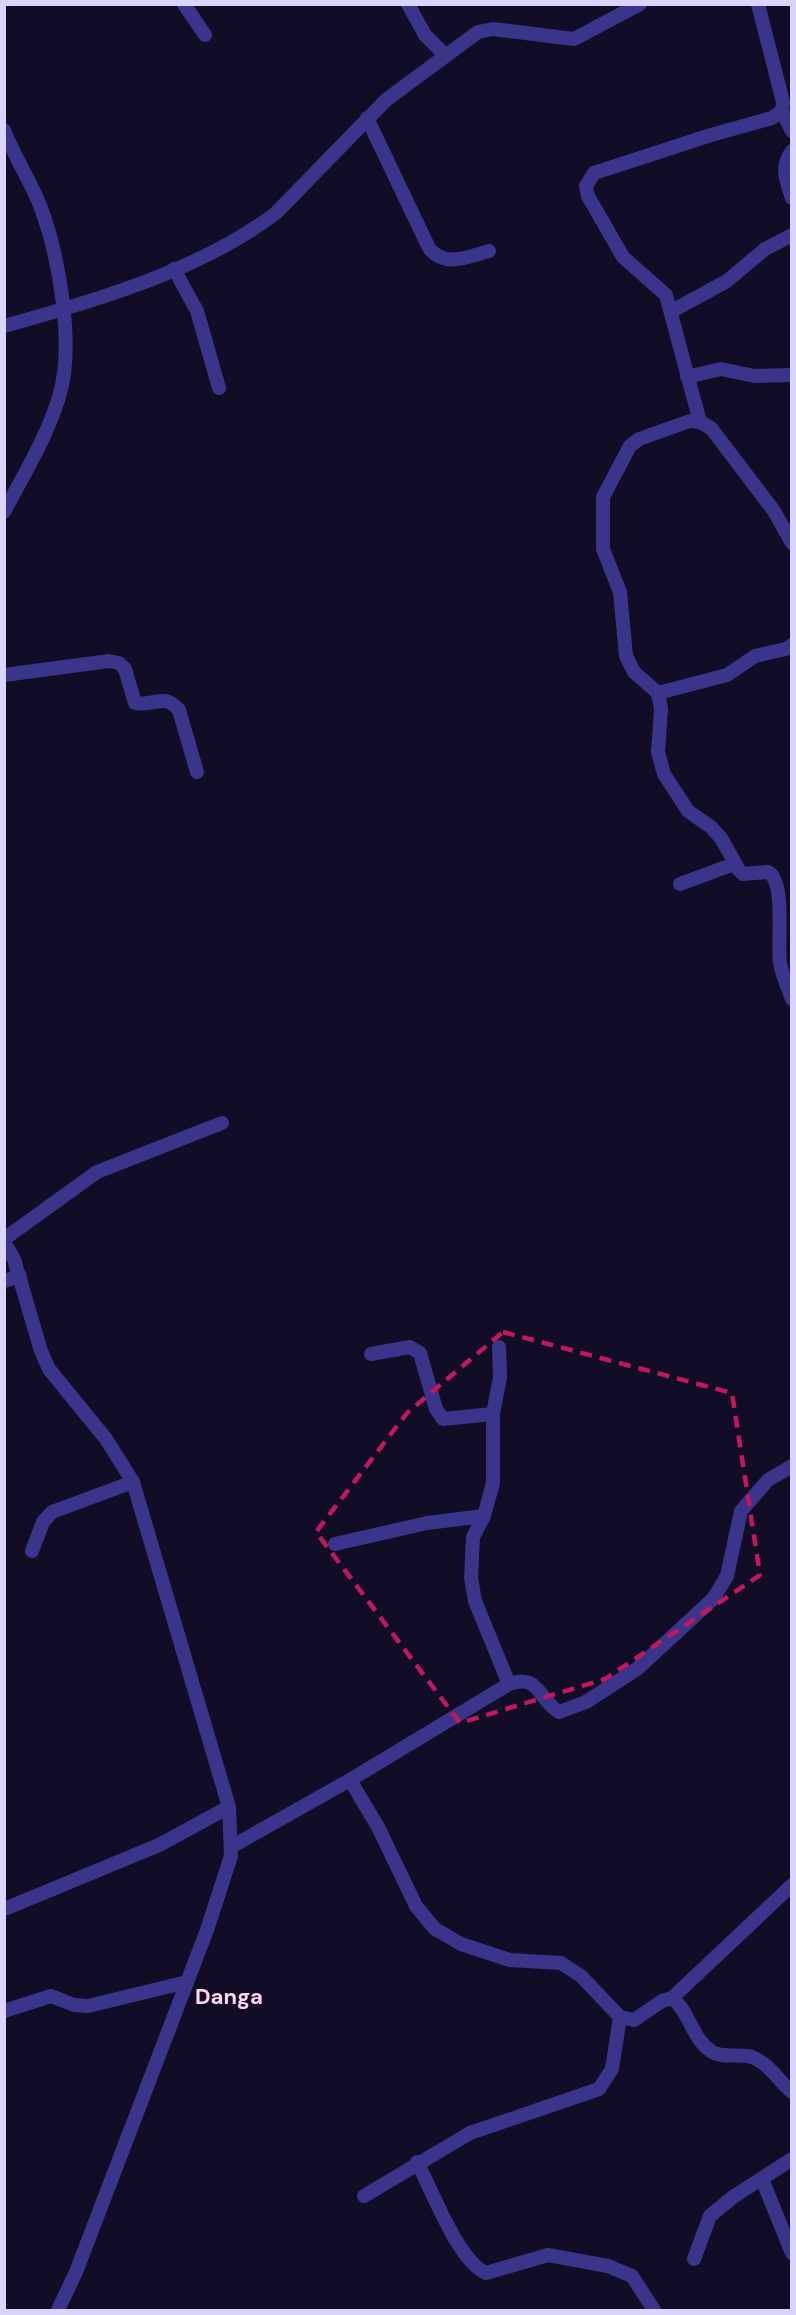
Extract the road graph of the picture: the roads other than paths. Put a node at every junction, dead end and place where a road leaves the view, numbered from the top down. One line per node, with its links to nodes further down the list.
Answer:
1 (184, 4): 5 (street)
2 (408, 4): 6 (street)
3 (640, 4): 6 (street)
4 (758, 4): 7 (street)
5 (205, 35)
6 (445, 55): 8 (street)
7 (782, 111): 10 (street); 17 (street)
8 (367, 118): 14 (street); 15 (street)
9 (4, 129): 16 (street)
10 (792, 131)
11 (792, 151): 12 (street)
12 (792, 198)
13 (792, 235): 17 (street)
14 (489, 251)
15 (174, 269): 16 (street); 21 (street)
16 (63, 309): 18 (street); 23 (street)
17 (672, 310): 20 (street)
18 (4, 326)
19 (792, 375): 20 (street)
20 (687, 377): 22 (street)
21 (219, 388)
22 (700, 422): 24 (street); 27 (street)
23 (4, 512)
24 (790, 537)
25 (792, 645): 27 (street)
26 (4, 675): 28 (street)
27 (658, 693): 29 (street)
28 (196, 772)
29 (734, 864): 30 (street); 31 (street)
30 (680, 884)
31 (792, 999)
32 (222, 1123): 33 (street)
33 (4, 1240): 34 (street)
34 (20, 1276): 35 (street); 40 (street)
35 (4, 1281)
36 (499, 1347): 38 (street)
37 (371, 1354): 38 (street)
38 (493, 1414): 41 (street)
39 (792, 1466): 44 (street)
40 (133, 1482): 43 (street); 46 (street)
41 (484, 1516): 42 (street); 44 (street)
42 (335, 1544)
43 (32, 1551)
44 (509, 1684): 45 (street)
45 (350, 1780): 47 (street); 53 (street)
46 (230, 1807): 47 (street); 49 (street)
47 (231, 1847): 50 (street)
48 (792, 1885): 51 (street)
49 (7, 1908)
50 (187, 1982): 52 (street); 61 (street)
51 (672, 1998): 53 (street); 54 (street)
52 (4, 2010)
53 (620, 2017): 56 (street)
54 (792, 2092)
55 (792, 2159): 57 (street)
56 (417, 2162): 58 (street); 62 (street)
57 (762, 2179): 59 (street); 60 (street)
58 (364, 2196)
59 (792, 2253)
60 (694, 2259)
61 (58, 2310)
62 (654, 2310)

